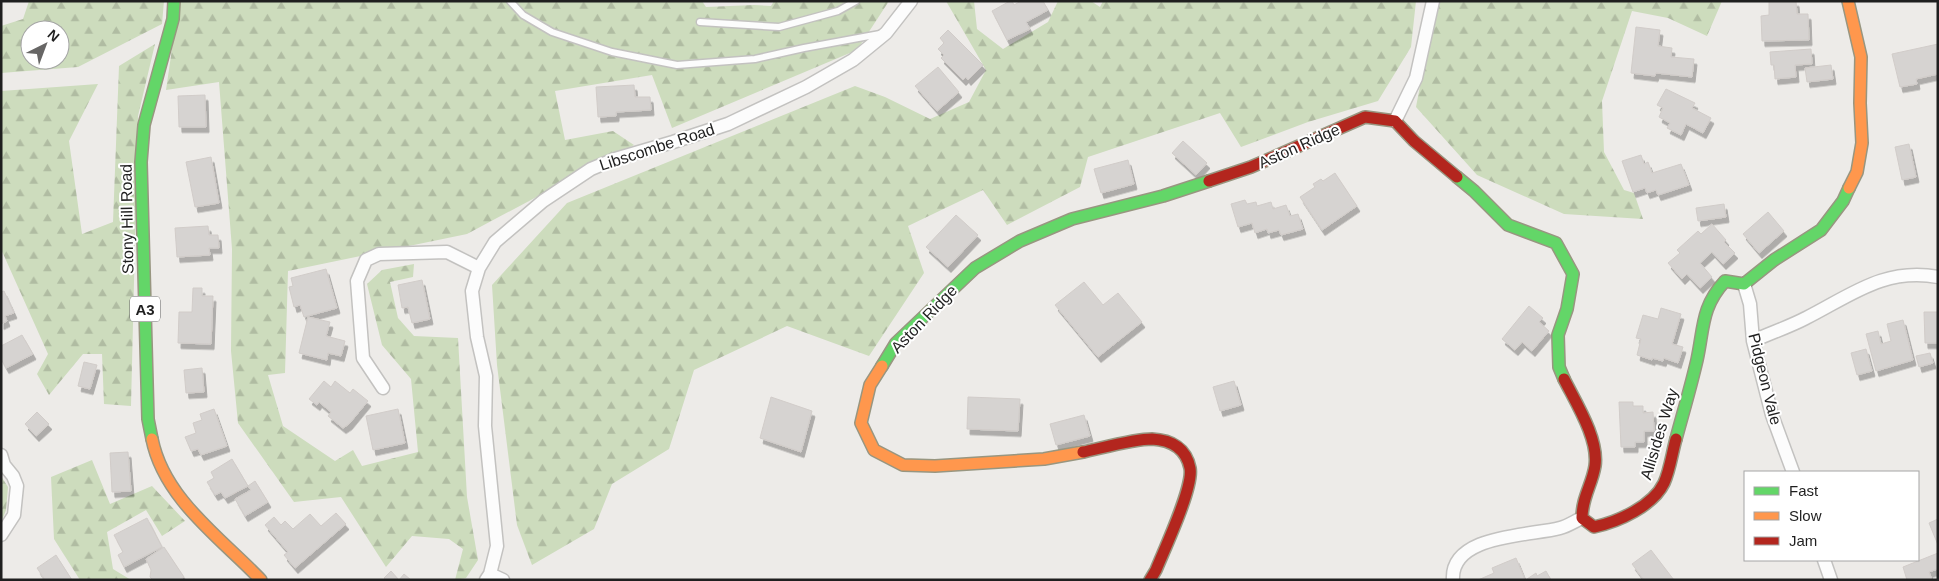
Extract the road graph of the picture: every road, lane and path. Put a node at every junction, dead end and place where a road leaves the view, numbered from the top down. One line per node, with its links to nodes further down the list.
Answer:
1 (174, 1): 22 (street, Stony Hill Road / A3)
2 (511, 1): 8 (lane)
3 (856, 1): 7 (lane)
4 (911, 1): 8 (street, Libscombe Road)
5 (1433, 1): 9 (street)
6 (1848, 1): 12 (street)
7 (700, 22)
8 (886, 33): 10 (street, Libscombe Road)
9 (1395, 121): 17 (street); 21 (street, Aston Ridge)
10 (479, 268): 14 (street); 20 (street, Libscombe Road)
11 (1938, 277): 13 (street)
12 (1744, 284): 13 (street, Pidgeon Vale); 17 (street, Allisides Way)
13 (1753, 341): 16 (street, Pidgeon Vale)
14 (383, 388)
15 (1, 455): 18 (street)
16 (1792, 471)
17 (1582, 518): 24 (street)
18 (1, 536)
19 (1824, 561): 25 (street)
20 (488, 577): 23 (street)
21 (1153, 577)
22 (261, 580)
23 (503, 580)
24 (1453, 580)
25 (1831, 580)

